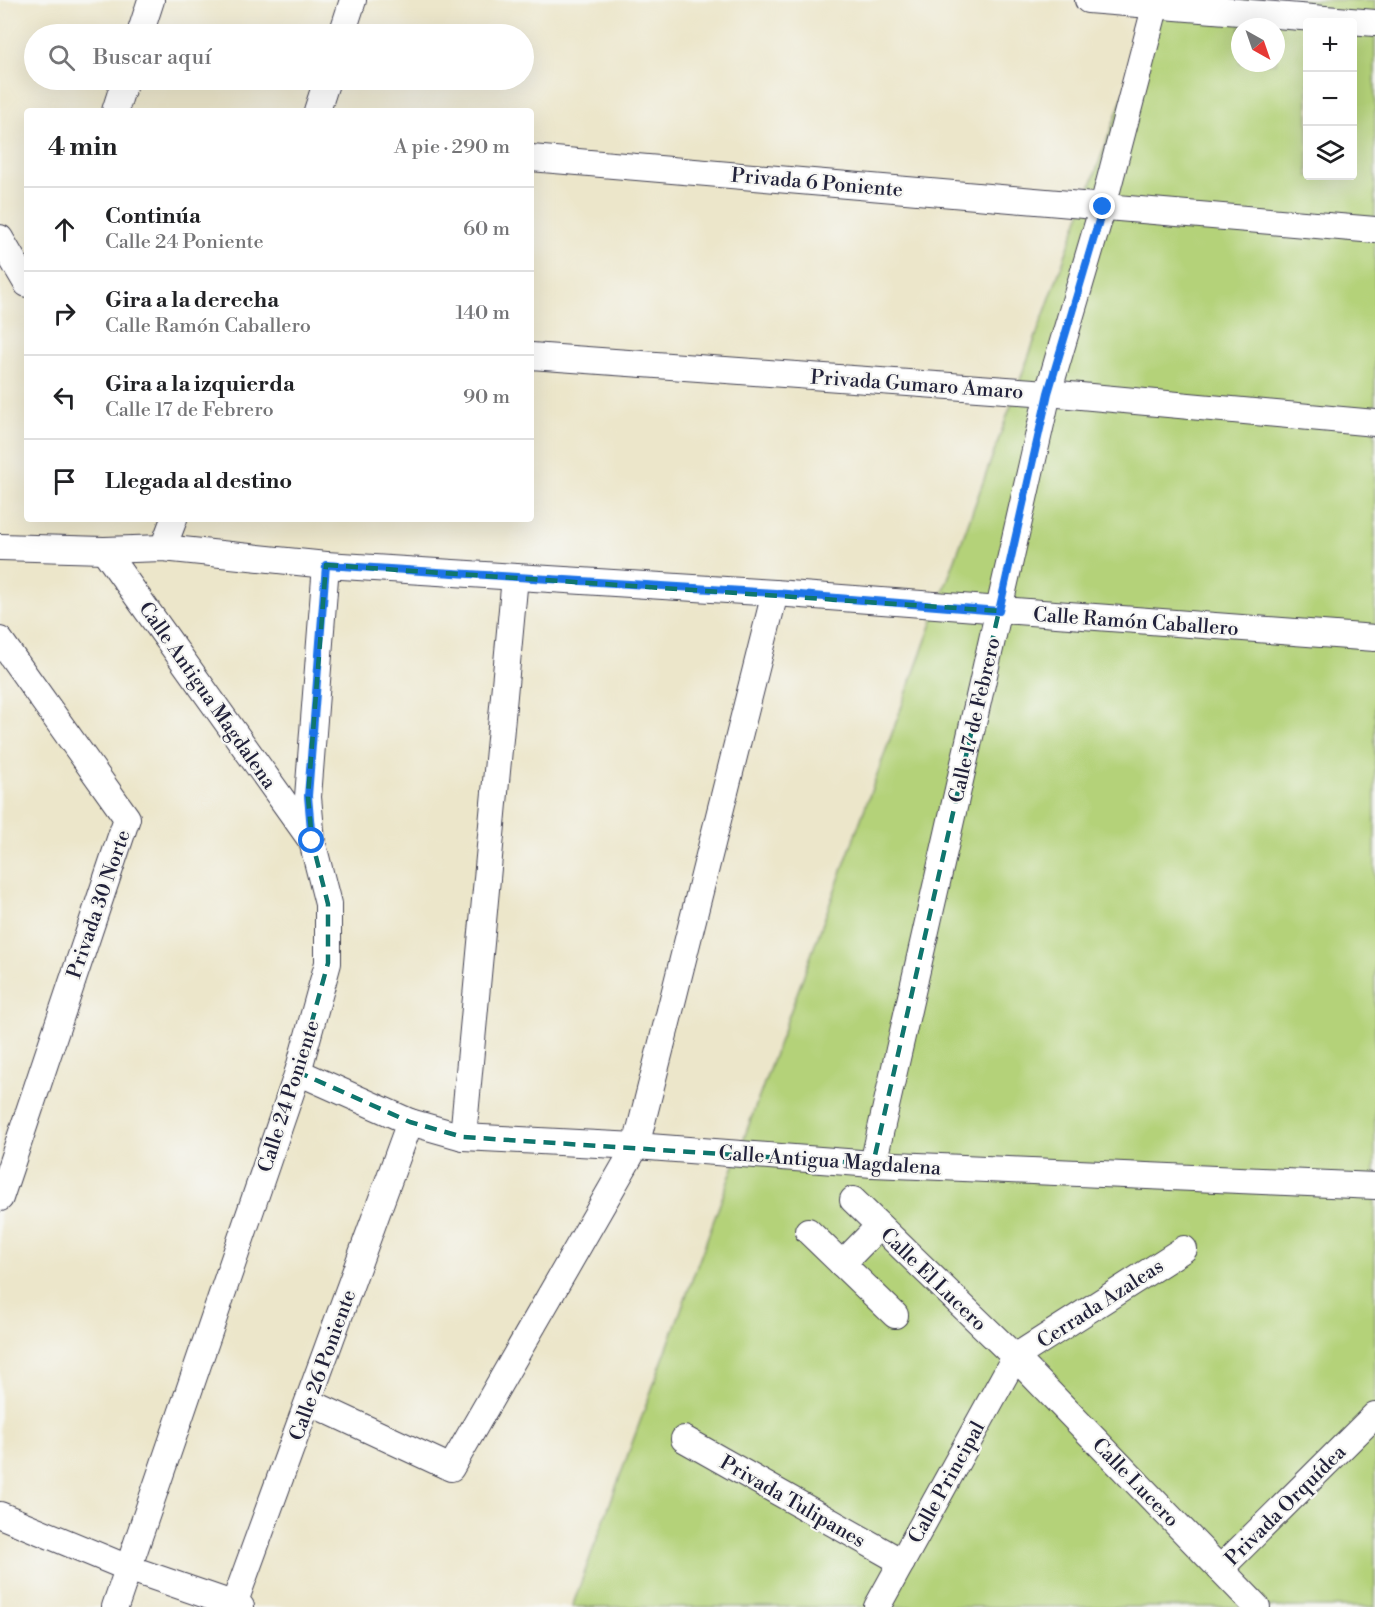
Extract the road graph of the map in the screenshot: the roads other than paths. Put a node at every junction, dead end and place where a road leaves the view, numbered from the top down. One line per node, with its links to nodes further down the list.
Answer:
1 (151, 0): 6 (street)
2 (353, 0): 7 (street)
3 (1088, 0): 4 (street)
4 (1156, 2): 5 (street); 13 (street, Calle 17 de Febrero)
5 (1375, 23)
6 (143, 24)
7 (345, 24)
8 (122, 90): 10 (street)
9 (324, 90): 11 (street)
10 (116, 108)
11 (318, 108)
12 (534, 158): 13 (street, Privada 6 Poniente)
13 (1103, 207): 14 (street, Privada 6 Poniente); 18 (street, Calle 17 de Febrero)
14 (1375, 230)
15 (0, 238): 16 (street)
16 (24, 279)
17 (534, 356): 18 (street, Privada Gumaro Amaro)
18 (1048, 393): 19 (street, Privada Gumaro Amaro); 27 (street, Calle 17 de Febrero)
19 (1375, 423)
20 (171, 522): 22 (street)
21 (0, 547): 23 (street, Calle Ramón Caballero)
22 (163, 548): 23 (street, Calle Ramón Caballero); 24 (street, Calle Ramón Caballero)
23 (104, 550): 30 (street, Calle Antigua Magdalena)
24 (326, 565): 25 (street, Calle Ramón Caballero); 30 (street, Calle 24 Poniente)
25 (515, 577): 26 (street, Calle Ramón Caballero); 33 (street)
26 (775, 593): 27 (street, Calle Ramón Caballero); 34 (street)
27 (999, 611): 28 (street, Calle Ramón Caballero); 35 (street, Calle 17 de Febrero)
28 (1375, 638)
29 (0, 640): 37 (street, Privada 30 Norte)
30 (312, 841): 31 (street, Calle 24 Poniente)
31 (298, 1072): 32 (street, Calle Antigua Magdalena); 50 (street, Calle 24 Poniente)
32 (410, 1122): 33 (street, Calle Antigua Magdalena); 45 (street, Calle 26 Poniente)
33 (463, 1137): 34 (street, Calle Antigua Magdalena)
34 (636, 1146): 35 (street, Calle Antigua Magdalena); 45 (street)
35 (873, 1164): 36 (street, Calle Antigua Magdalena)
36 (1375, 1186)
37 (0, 1198)
38 (853, 1200): 39 (street, Calle El Lucero)
39 (879, 1226): 42 (street); 44 (street, Calle El Lucero)
40 (808, 1231): 42 (street)
41 (1184, 1249): 44 (street, Cerrada Azaleas)
42 (842, 1264): 43 (street)
43 (895, 1315)
44 (1015, 1357): 49 (street, Calle Principal); 51 (street, Calle Lucero)
45 (309, 1402): 52 (street, Calle 26 Poniente)
46 (1375, 1415): 51 (street, Privada Orquídea)
47 (684, 1439): 49 (street, Privada Tulipanes)
48 (0, 1515): 50 (street)
49 (902, 1562): 54 (street, Calle Principal)
50 (128, 1568): 52 (street); 53 (street, Calle 24 Poniente)
51 (1220, 1569): 55 (street, Calle Lucero)
52 (236, 1606)
53 (115, 1607)
54 (877, 1607)
55 (1257, 1607)

